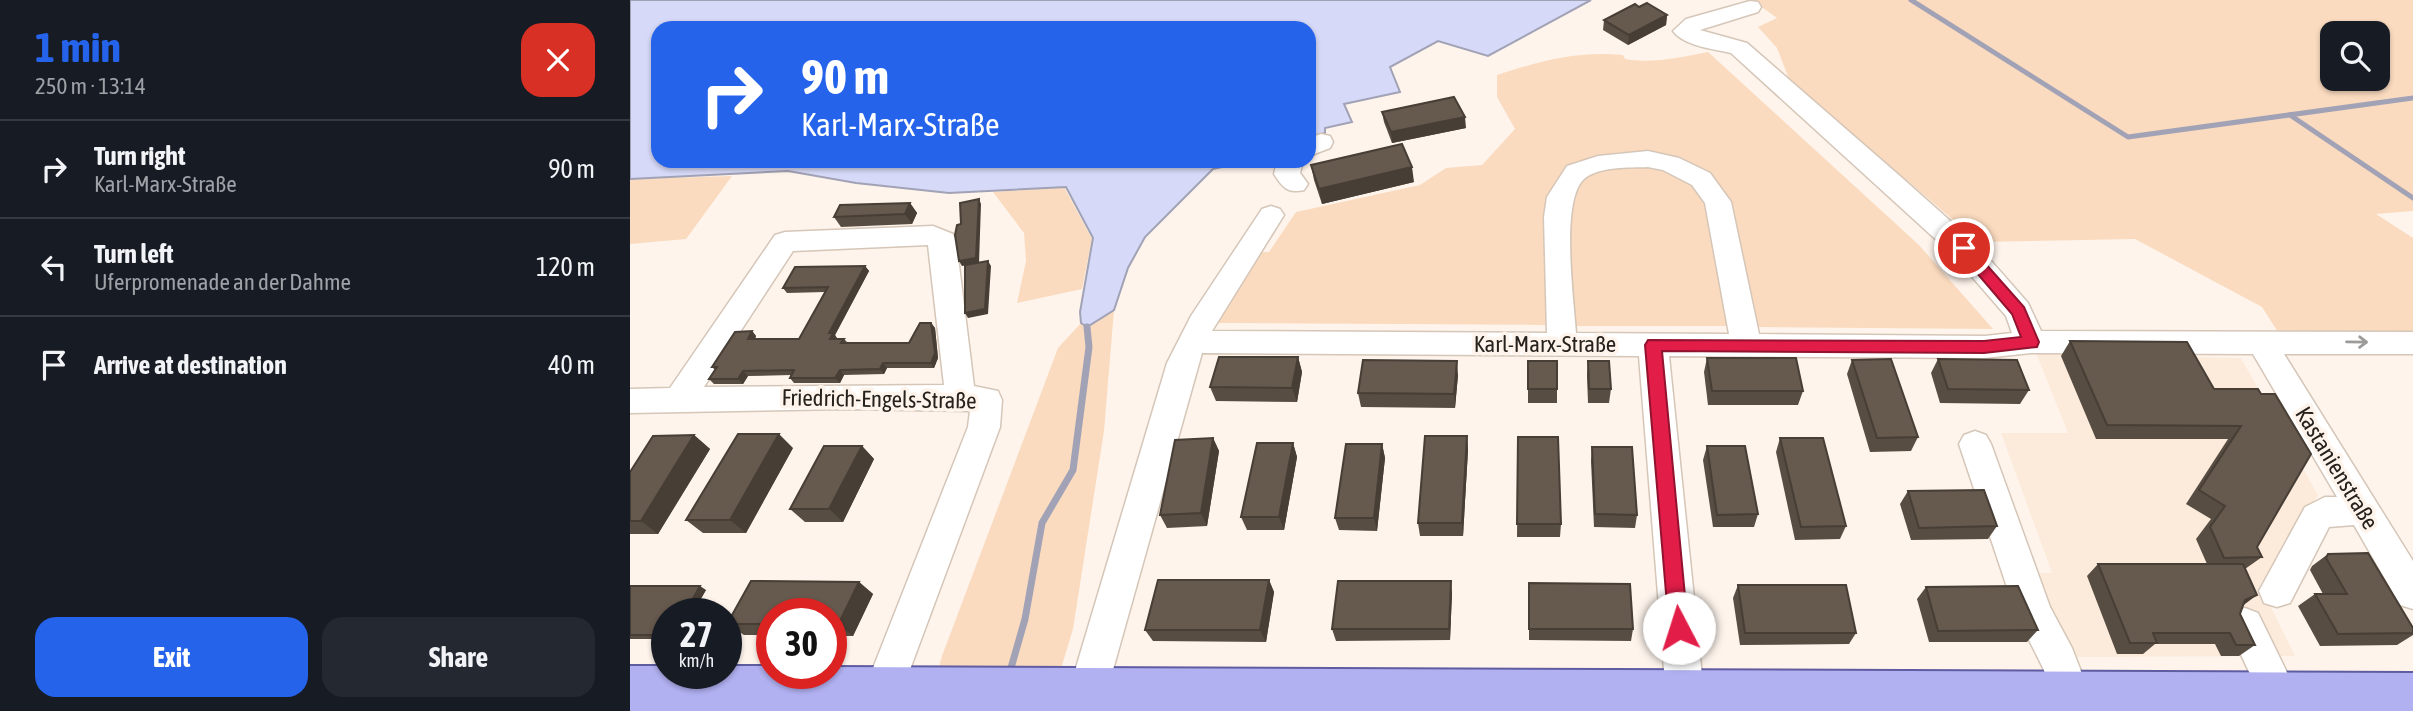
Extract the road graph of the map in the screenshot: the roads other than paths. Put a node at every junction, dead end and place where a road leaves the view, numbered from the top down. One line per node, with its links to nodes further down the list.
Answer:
1 (1750, 7): 4 (street)
2 (1271, 215): 3 (street)
3 (1192, 342): 7 (street, Karl-Marx-Straße); 19 (street)
4 (2031, 342): 5 (street, Karl-Marx-Straße); 9 (street, Karl-Marx-Straße)
5 (2261, 342): 6 (street, Karl-Marx-Straße, one-way to 6); 14 (street, Kastanienstraße)
6 (2413, 343)
7 (1562, 344): 8 (street, Karl-Marx-Straße); 9 (street)
8 (1653, 345): 9 (street, Karl-Marx-Straße); 20 (street)
9 (1746, 345)
10 (959, 397): 11 (street, Friedrich-Engels-Straße); 11 (street); 21 (street, Friedrich-Engels-Straße)
11 (680, 398): 12 (street, Friedrich-Engels-Straße)
12 (630, 401)
13 (1975, 444): 22 (street)
14 (2362, 510): 15 (street); 16 (street, Kastanienstraße)
15 (2277, 591)
16 (2413, 593)
17 (2245, 625): 23 (street)
18 (630, 690): 25 (main road)
19 (1074, 691): 20 (main road); 21 (main road)
20 (1685, 695): 22 (main road)
21 (881, 696): 25 (main road)
22 (2072, 697): 23 (main road)
23 (2280, 697): 24 (main road)
24 (2413, 698)
25 (679, 701)

